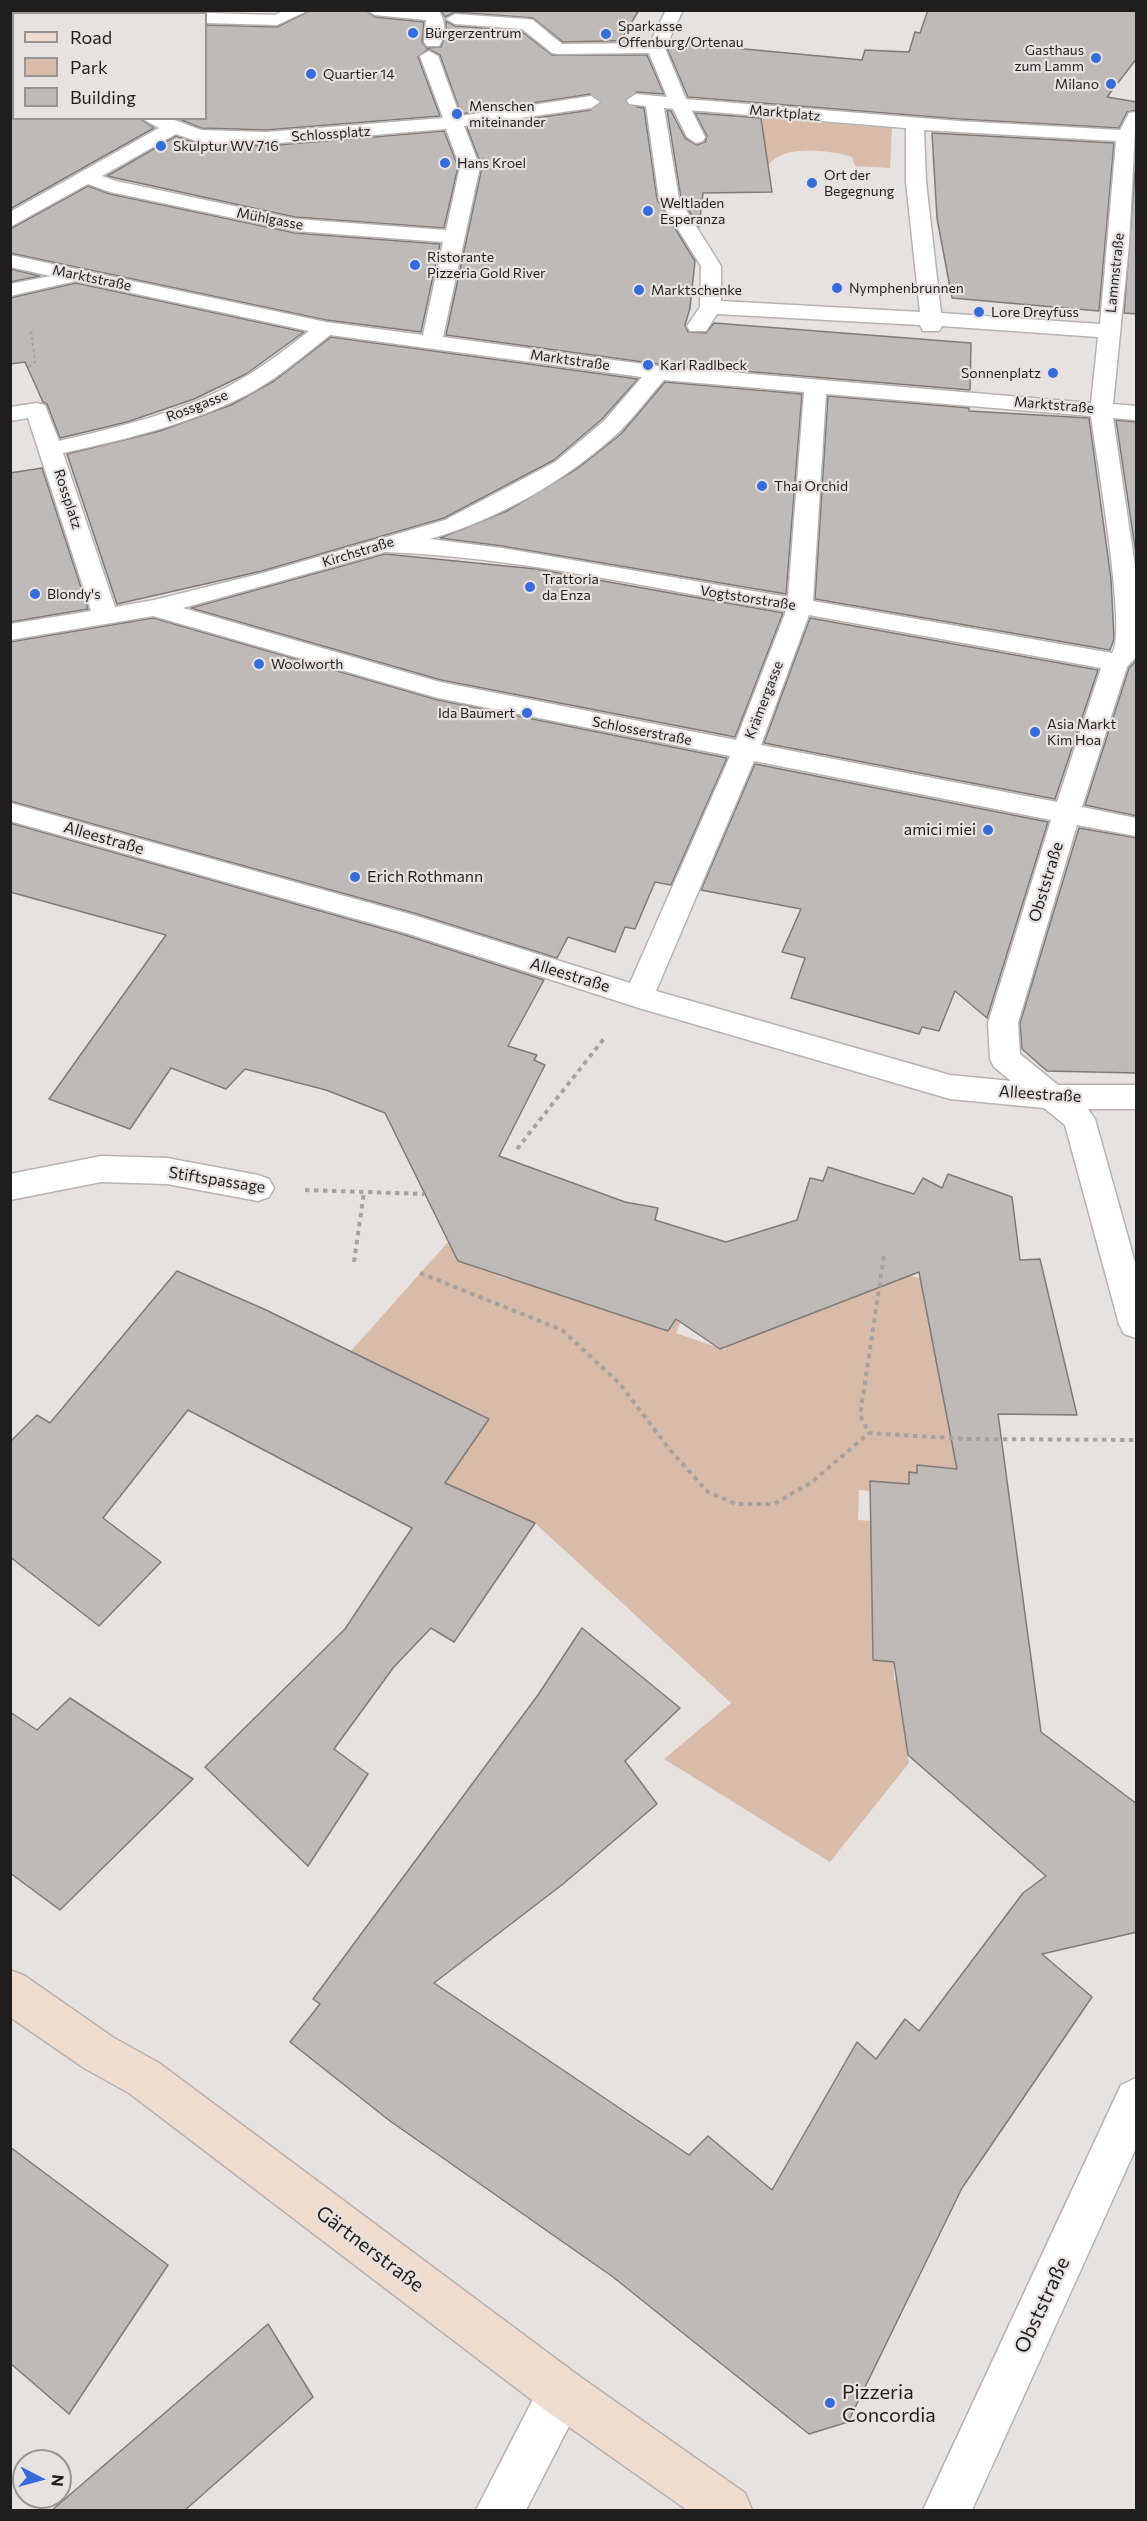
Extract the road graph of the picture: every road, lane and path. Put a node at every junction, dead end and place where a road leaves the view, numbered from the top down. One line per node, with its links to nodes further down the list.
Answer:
1 (301, 10): 4 (street)
2 (375, 10): 11 (street)
3 (675, 10): 6 (street)
4 (207, 18)
5 (455, 18): 6 (street)
6 (656, 48): 8 (street)
7 (591, 102): 11 (street, Schlossplatz)
8 (679, 104): 12 (street, Marktplatz); 15 (street); 22 (street, Marktplatz)
9 (1137, 117): 14 (street, Lammstraße)
10 (155, 120): 13 (street, Schlossplatz)
11 (454, 123): 13 (street, Schlossplatz); 18 (street)
12 (915, 124): 14 (street, Marktplatz); 23 (street)
13 (174, 127): 16 (street)
14 (1126, 136): 26 (street, Lammstraße)
15 (696, 137)
16 (88, 177): 17 (street); 18 (street, Mühlgasse)
17 (17, 217): 19 (street)
18 (456, 237): 27 (street)
19 (13, 261): 20 (street, Marktstraße)
20 (84, 276): 21 (street); 25 (street, Marktstraße)
21 (21, 289): 28 (path)
22 (711, 307): 23 (street); 24 (street)
23 (931, 323): 26 (street)
24 (698, 326)
25 (326, 328): 27 (street, Marktstraße); 34 (street, Rossgasse)
26 (1108, 331): 31 (street, Lammstraße)
27 (432, 341): 29 (street, Marktstraße)
28 (24, 371)
29 (658, 373): 30 (street, Marktstraße); 35 (street, Kirchstraße)
30 (816, 385): 31 (street, Marktstraße); 36 (street, Krämergasse)
31 (1101, 409): 32 (street, Marktstraße); 40 (street, Obststraße)
32 (1137, 413)
33 (10, 414): 34 (street, Rossplatz)
34 (51, 449): 38 (street, Rossplatz)
35 (378, 545): 36 (street, Vogtstorstraße); 37 (street, Kirchstraße)
36 (800, 606): 40 (street, Vogtstorstraße); 41 (street, Krämergasse)
37 (154, 608): 38 (street, Kirchstraße); 41 (street, Schlosserstraße)
38 (105, 614): 39 (street, Kirchstraße)
39 (10, 632)
40 (1116, 664): 43 (street, Obststraße)
41 (745, 751): 43 (street, Schlosserstraße); 45 (street, Krämergasse)
42 (10, 812): 45 (street, Alleestraße)
43 (1066, 814): 44 (street, Schlosserstraße); 46 (street, Obststraße)
44 (1137, 827)
45 (639, 997): 46 (street, Alleestraße); 48 (path)
46 (1052, 1097): 47 (street, Alleestraße); 56 (street, Obststraße)
47 (1137, 1097)
48 (517, 1149)
49 (10, 1186): 50 (street, Stiftspassage)
50 (258, 1188): 51 (path, Stiftspassage)
51 (364, 1192): 52 (path, Stiftspassage); 54 (path)
52 (424, 1194)
53 (884, 1256): 57 (path)
54 (354, 1262)
55 (420, 1273): 57 (path)
56 (1137, 1324)
57 (869, 1433): 58 (path)
58 (1137, 1440)
59 (10, 1991): 61 (street, Gärtnerstraße)
60 (1137, 2100): 64 (street, Obststraße)
61 (562, 2393): 62 (street); 63 (street, Gärtnerstraße)
62 (500, 2511)
63 (728, 2511)
64 (947, 2511)

